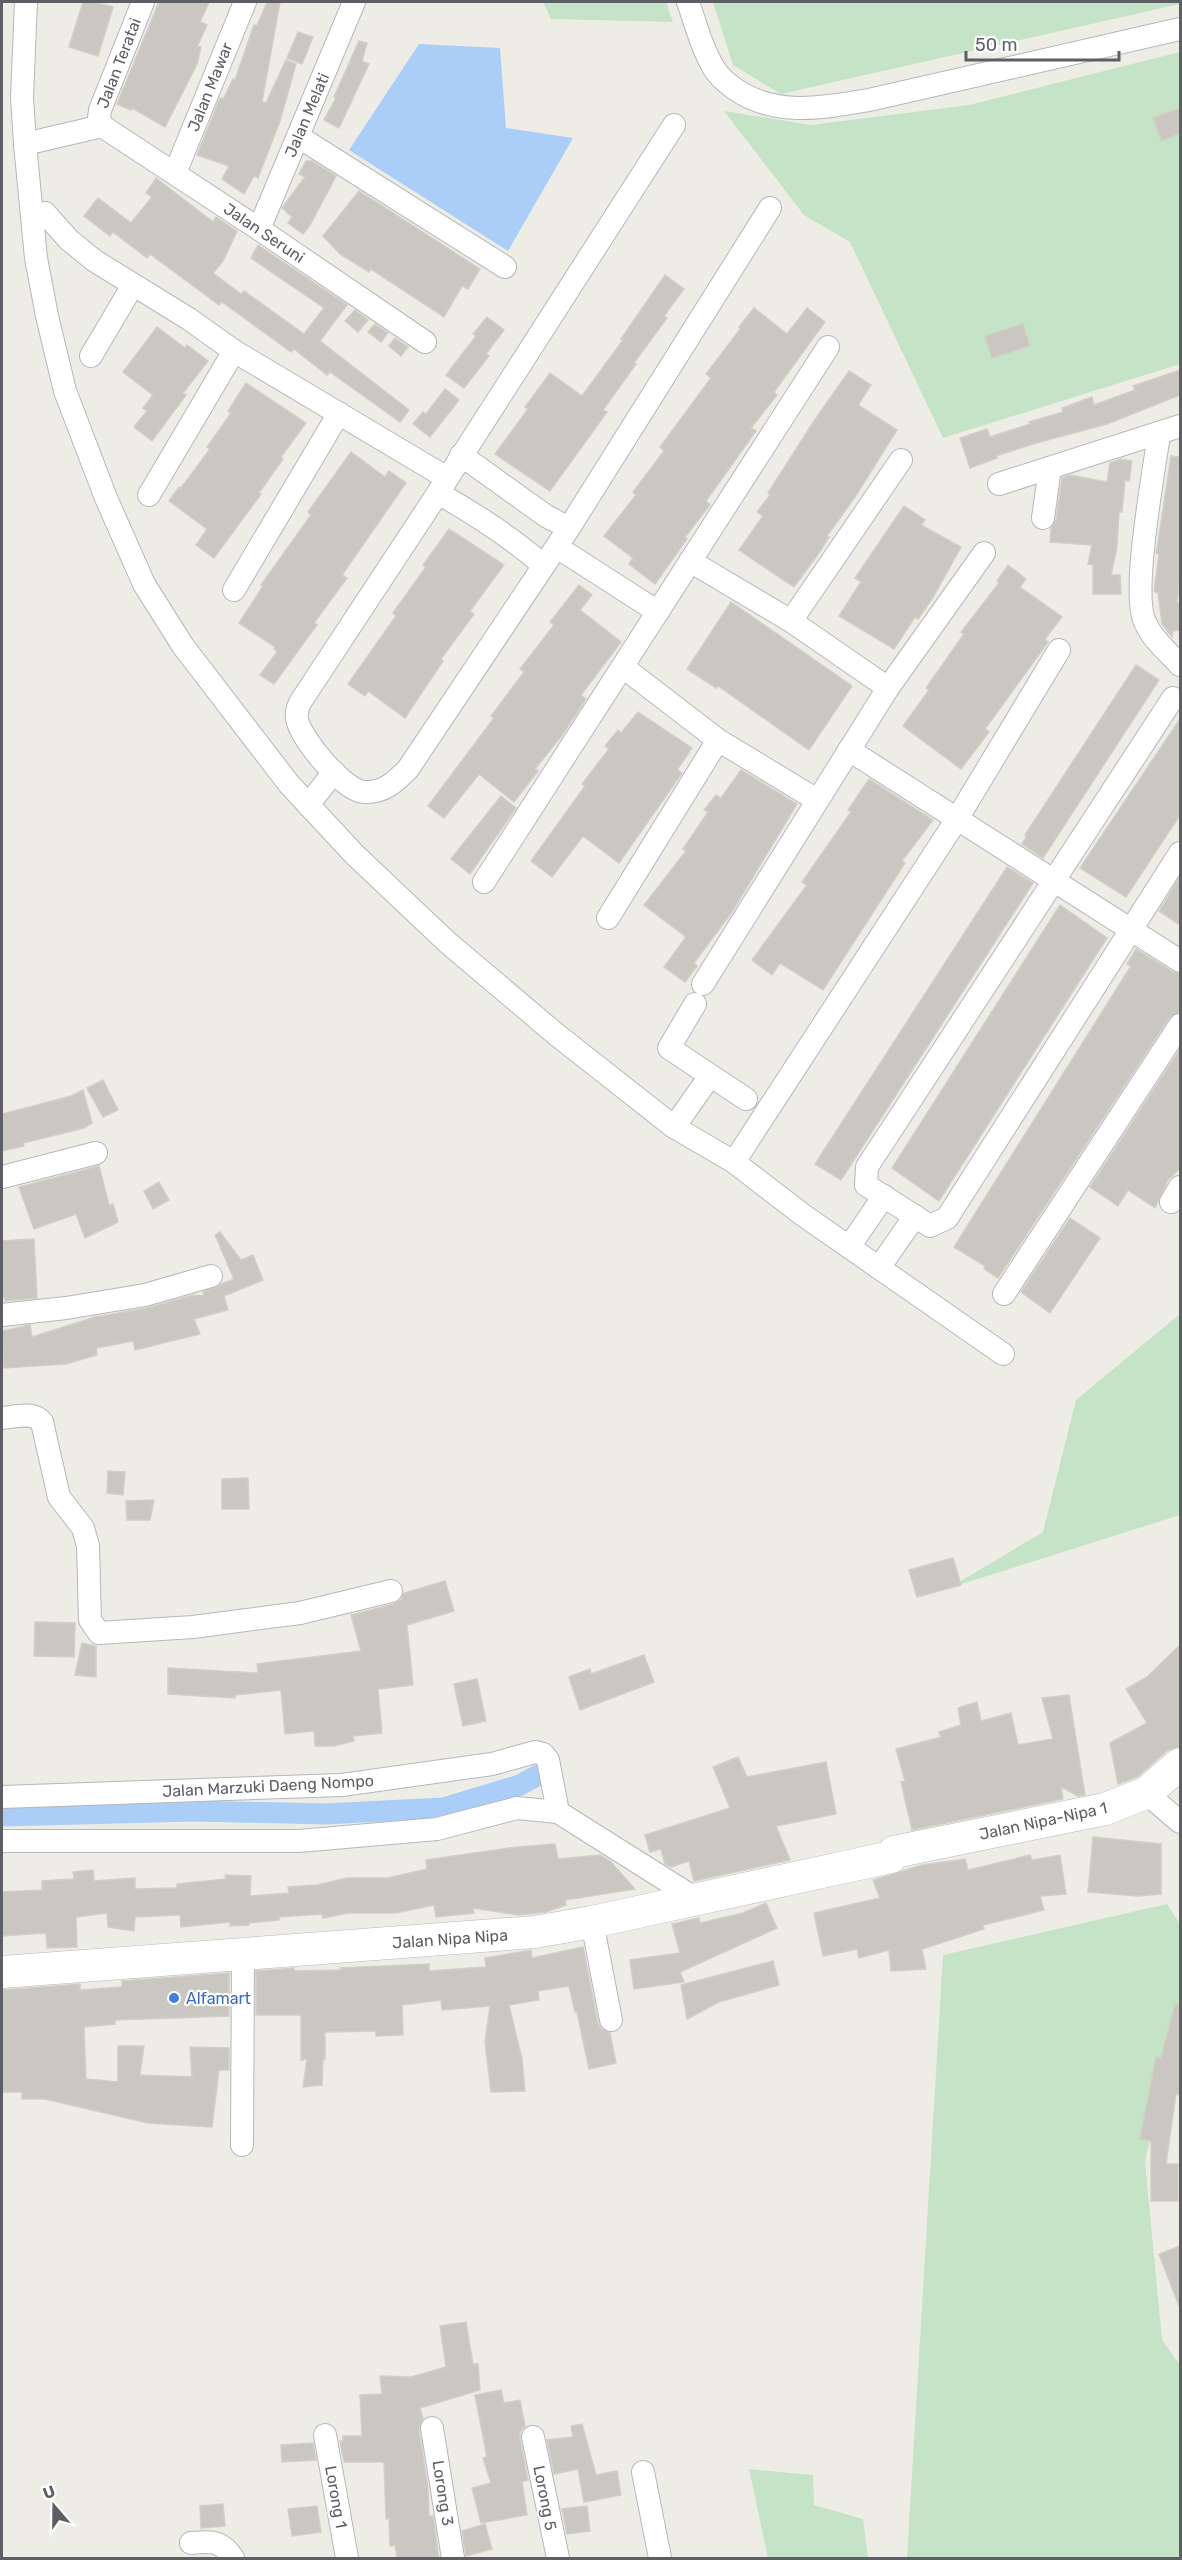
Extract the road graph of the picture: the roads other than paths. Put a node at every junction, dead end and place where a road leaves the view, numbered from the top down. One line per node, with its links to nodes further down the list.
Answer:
1 (26, 2): 10 (street)
2 (143, 2): 8 (street, Jalan Teratai)
3 (245, 2): 11 (street, Jalan Mawar)
4 (354, 2): 9 (street, Jalan Melati)
5 (688, 2): 6 (street)
6 (1180, 29)
7 (674, 125): 24 (street)
8 (102, 126): 10 (street); 11 (street, Jalan Seruni)
9 (299, 137): 14 (street, Jalan Melati); 15 (street)
10 (25, 144): 47 (street)
11 (175, 173): 14 (street, Jalan Seruni)
12 (770, 208): 31 (street)
13 (45, 213): 16 (street)
14 (259, 229): 17 (street, Jalan Seruni)
15 (505, 267)
16 (133, 285): 19 (street); 20 (street)
17 (425, 342)
18 (828, 347): 34 (street)
19 (234, 351): 21 (street); 29 (street)
20 (92, 356)
21 (339, 413): 28 (street); 35 (street)
22 (1180, 426): 23 (street)
23 (1159, 434): 26 (street); 39 (street)
24 (461, 455): 28 (street); 31 (street)
25 (901, 460): 37 (street)
26 (1050, 468): 27 (street); 30 (street)
27 (999, 484)
28 (443, 486): 33 (street); 45 (street)
29 (149, 495)
30 (1043, 518)
31 (569, 528): 33 (street)
32 (984, 553): 41 (street)
33 (550, 556): 36 (street); 45 (street)
34 (690, 561): 36 (street); 37 (street)
35 (234, 590)
36 (658, 612): 40 (street)
37 (791, 621): 41 (street)
38 (1059, 650): 48 (street)
39 (1180, 665)
40 (624, 667): 43 (street); 51 (street)
41 (888, 688): 44 (street)
42 (1173, 698): 50 (street)
43 (718, 740): 46 (street); 52 (street)
44 (849, 750): 46 (street); 48 (street)
45 (334, 772): 47 (street)
46 (817, 800): 56 (street)
47 (308, 805): 58 (street)
48 (957, 819): 50 (street); 60 (street)
49 (1180, 853): 53 (street)
50 (1054, 880): 53 (street); 62 (street)
51 (484, 882)
52 (608, 918)
53 (1132, 930): 54 (street); 63 (street)
54 (1180, 961)
55 (1180, 1025): 67 (street)
56 (710, 1076): 57 (street); 58 (street)
57 (746, 1099)
58 (674, 1127): 60 (street)
59 (96, 1153): 61 (street)
60 (734, 1162): 64 (street)
61 (2, 1177)
62 (884, 1196): 63 (street); 64 (street)
63 (915, 1216): 65 (street)
64 (849, 1247): 65 (street)
65 (879, 1268): 69 (street)
66 (212, 1276): 68 (street)
67 (1004, 1294)
68 (2, 1315)
69 (1003, 1354)
70 (2, 1418): 71 (street)
71 (391, 1590)
72 (1180, 1764): 73 (street, Jalan Nipa-Nipa 1)
73 (1146, 1793): 76 (street); 78 (street, Jalan Nipa-Nipa 1)
74 (2, 1797): 75 (street, Jalan Marzuki Daeng Nompo)
75 (558, 1812): 77 (street); 79 (street)
76 (1180, 1822)
77 (2, 1841)
78 (893, 1855): 79 (street, Jalan Nipa Nipa)
79 (696, 1899): 80 (street, Jalan Nipa Nipa)
80 (592, 1922): 81 (street, Jalan Nipa Nipa); 83 (street)
81 (243, 1953): 82 (street, Jalan Nipa Nipa); 84 (street)
82 (2, 1972)
83 (611, 2020)
84 (242, 2145)
85 (432, 2428): 92 (street, Lorong 3)
86 (325, 2435): 91 (street, Lorong 1)
87 (533, 2437): 93 (street, Lorong 5)
88 (643, 2472): 94 (street)
89 (190, 2543): 90 (street)
90 (233, 2559)
91 (346, 2559)
92 (453, 2559)
93 (558, 2559)
94 (660, 2559)

